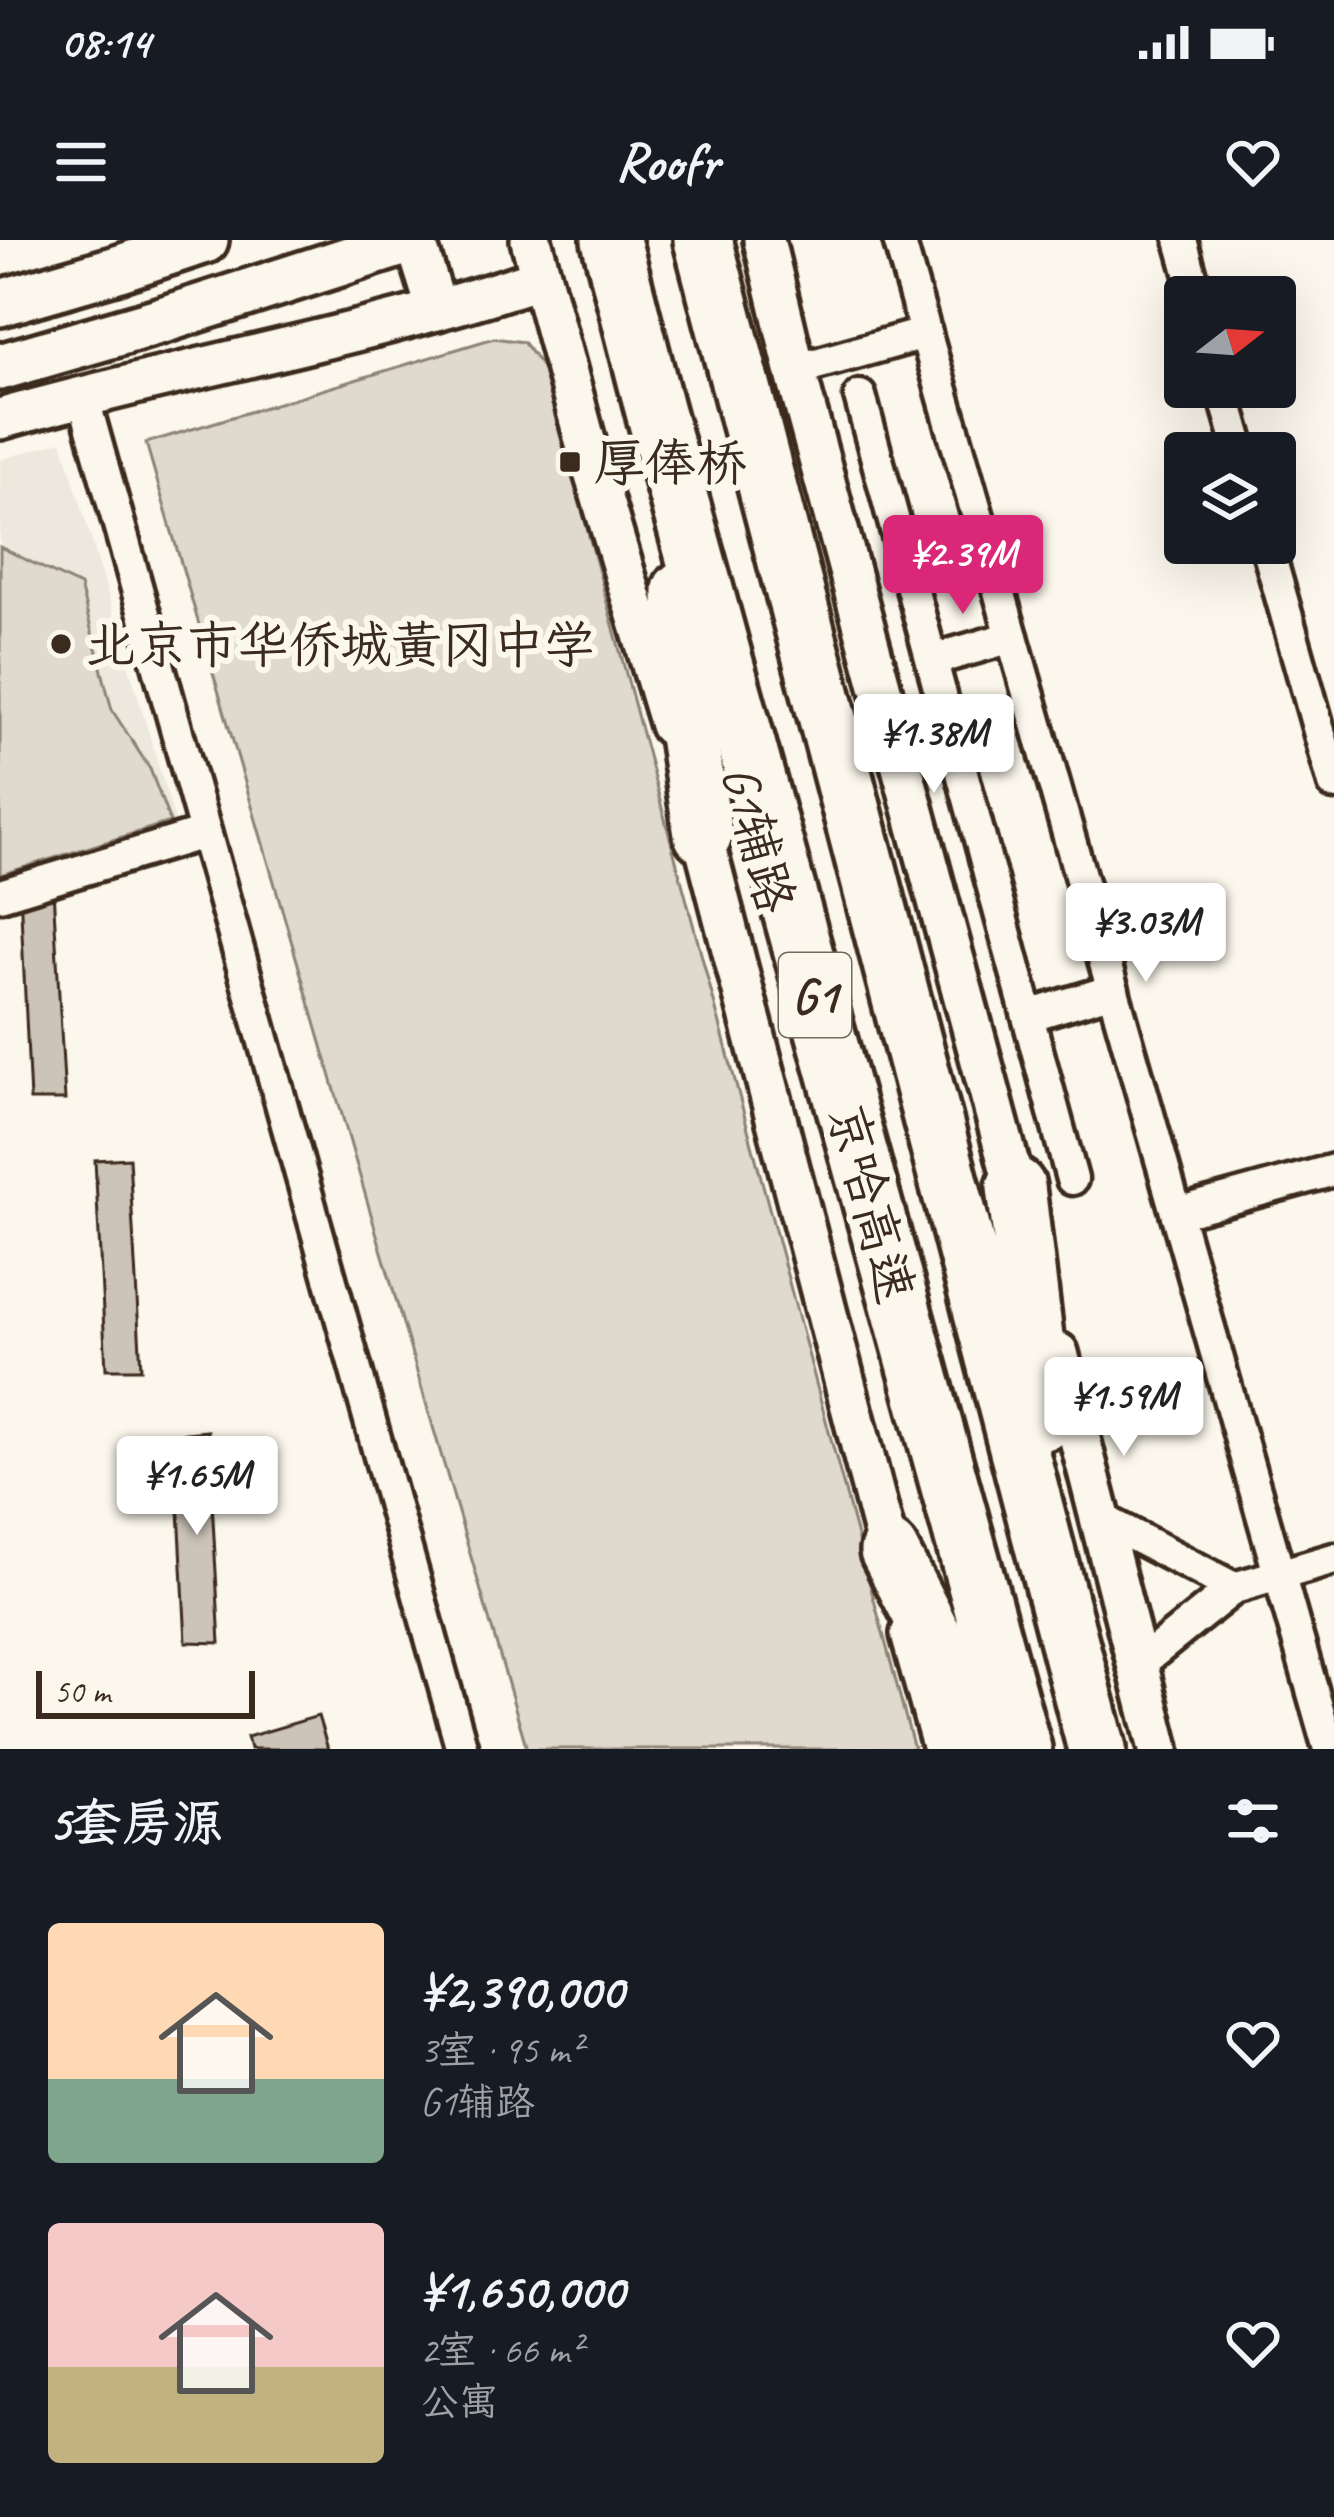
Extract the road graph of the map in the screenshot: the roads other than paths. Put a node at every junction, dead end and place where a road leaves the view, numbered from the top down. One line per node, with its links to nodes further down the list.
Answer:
1 (205, 240): 11 (main road)
2 (531, 240): 10 (street, G1辅路)
3 (611, 240): 18 (highway, 京哈高速 / G1)
4 (704, 240): 38 (highway, 京哈高速 / G1)
5 (764, 240): 15 (street)
6 (899, 240): 13 (street)
7 (1181, 240): 9 (street)
8 (402, 243): 12 (street); 14 (main road)
9 (1191, 276)
10 (542, 278): 12 (street); 25 (street, G1辅路)
11 (0, 302)
12 (437, 310): 16 (street)
13 (926, 333): 15 (street); 21 (street)
14 (0, 367)
15 (795, 370): 31 (street)
16 (83, 396): 19 (street); 24 (street)
17 (860, 396): 22 (street)
18 (654, 408): 25 (highway); 43 (highway, 京哈高速 / G1)
19 (0, 419)
20 (1272, 564): 23 (street)
21 (1012, 637): 22 (street); 27 (street)
22 (932, 660): 28 (street)
23 (1334, 784)
24 (204, 833): 26 (street); 40 (street)
25 (703, 834): 34 (street, G1辅路)
26 (0, 895)
27 (1113, 990): 28 (street); 32 (street)
28 (1028, 1016): 30 (street)
29 (1334, 1170): 32 (street)
30 (1072, 1179)
31 (1016, 1187): 33 (street); 38 (highway)
32 (1177, 1213): 36 (street)
33 (1100, 1518): 37 (street); 39 (street)
34 (889, 1551): 41 (street, G1辅路); 42 (highway)
35 (1334, 1559): 36 (street)
36 (1279, 1574): 37 (street); 46 (street)
37 (1234, 1588): 39 (street)
38 (1071, 1640): 44 (highway, 京哈高速 / G1)
39 (1138, 1664): 45 (street)
40 (462, 1749)
41 (943, 1749)
42 (991, 1749)
43 (1022, 1749)
44 (1097, 1749)
45 (1159, 1749)
46 (1329, 1749)

